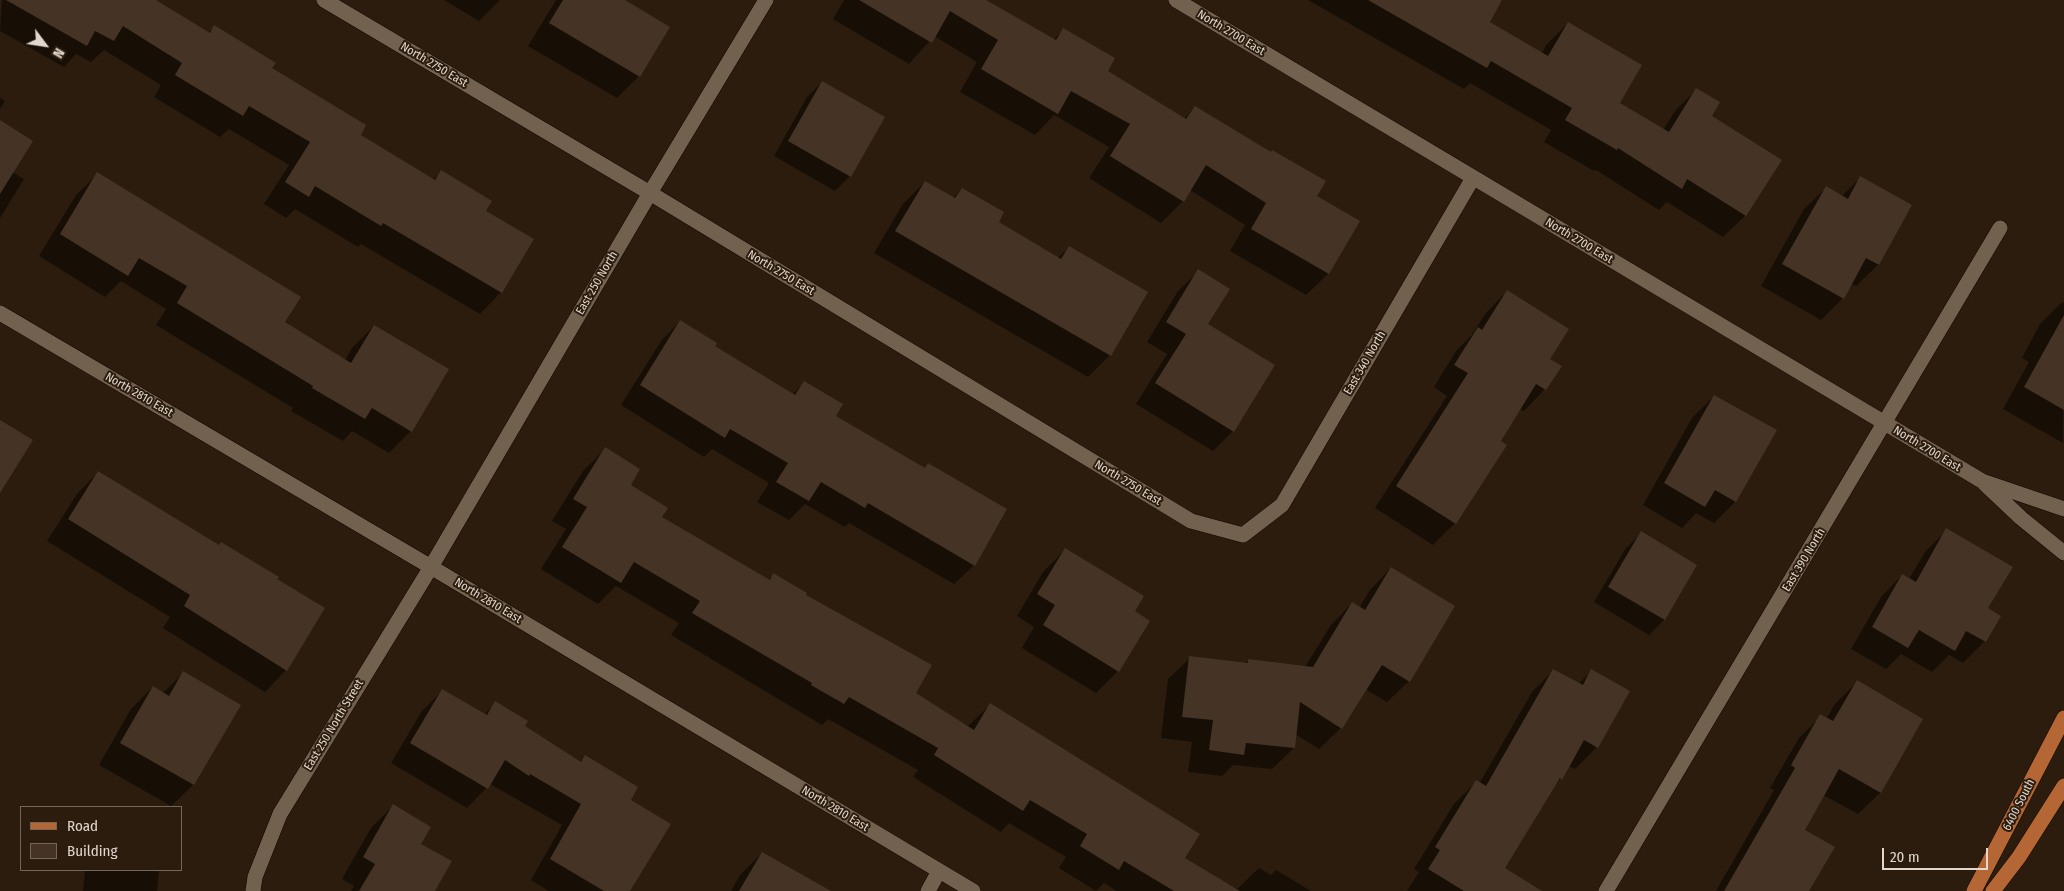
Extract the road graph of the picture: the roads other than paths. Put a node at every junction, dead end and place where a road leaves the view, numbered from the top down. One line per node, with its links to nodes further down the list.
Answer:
1 (324, 0): 5 (street, North 2750 East)
2 (766, 0): 5 (street, East 250 North)
3 (1176, 0): 4 (street, North 2700 East)
4 (1473, 178): 8 (street, North 2700 East); 11 (street, East 340 North)
5 (650, 193): 11 (street, North 2750 East); 13 (street, East 250 North)
6 (2000, 228): 8 (street, East 390 North)
7 (0, 313): 13 (street, North 2810 East)
8 (1886, 424): 9 (street, North 2700 East); 20 (street, East 390 North)
9 (1982, 482): 10 (street, North 2700 East); 12 (street, North 2700 East)
10 (2064, 509)
11 (1243, 534)
12 (2064, 553)
13 (431, 567): 16 (street, North 2810 East); 17 (street, East 250 North Street)
14 (2064, 718): 21 (main road, 6400 South)
15 (2064, 786): 22 (main road, 6400 South)
16 (940, 871): 18 (street); 19 (street, North 2810 East)
17 (253, 891)
18 (928, 891)
19 (973, 891)
20 (1606, 891)
21 (1974, 891)
22 (1993, 891)

